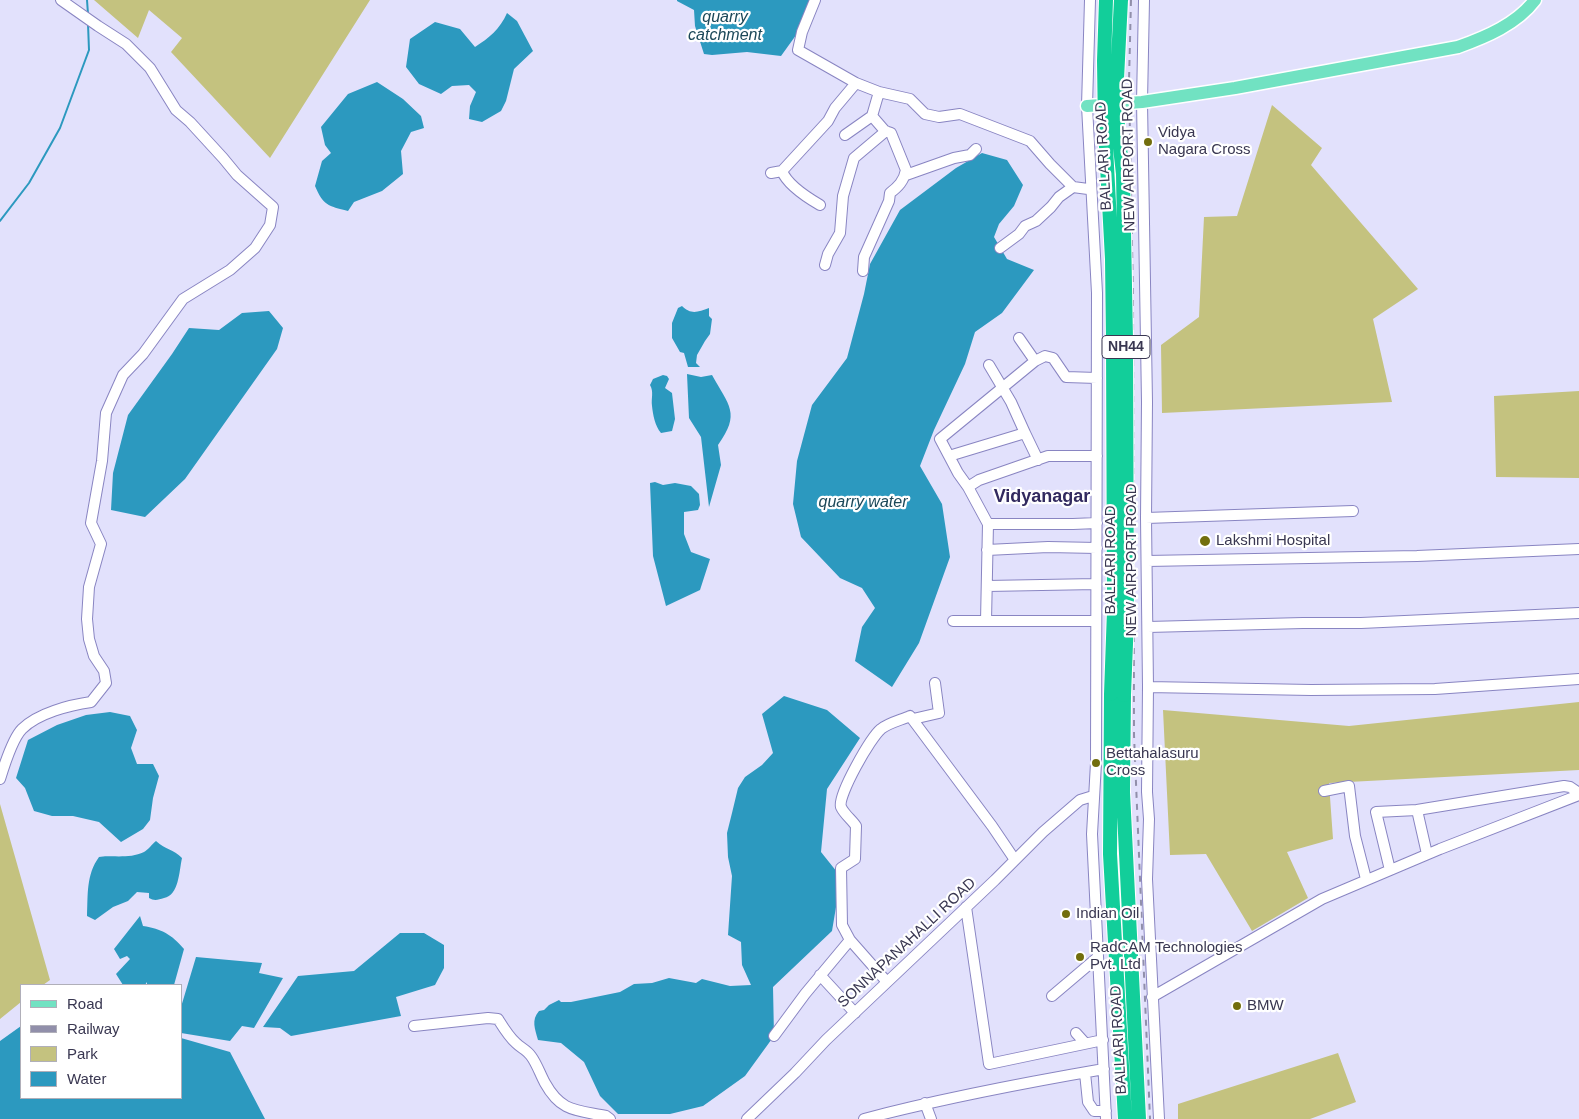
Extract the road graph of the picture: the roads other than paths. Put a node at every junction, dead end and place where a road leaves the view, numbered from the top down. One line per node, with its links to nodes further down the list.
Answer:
1 (61, 0): 53 (street)
2 (815, 0): 8 (street)
3 (1090, 0): 11 (street)
4 (1106, 0): 51 (highway, BALLARI ROAD / NH44, bridge)
5 (1121, 0): 51 (highway, BALLARI ROAD / NH44, bridge)
6 (1144, 0): 10 (street, NEW AIRPORT ROAD)
7 (1532, 1): 10 (main road)
8 (856, 83): 9 (street); 19 (street)
9 (879, 92): 12 (street); 17 (street)
10 (1142, 102): 11 (main road); 34 (street, NEW AIRPORT ROAD)
11 (1087, 106): 26 (street)
12 (872, 116): 13 (street); 14 (street)
13 (886, 131): 16 (street); 21 (street)
14 (845, 135)
15 (976, 149): 16 (street)
16 (906, 175): 22 (street)
17 (1073, 187): 18 (street); 20 (street)
18 (1088, 189)
19 (820, 205)
20 (1000, 248)
21 (825, 266)
22 (863, 271)
23 (1019, 338): 24 (street)
24 (1035, 361): 26 (street); 27 (street)
25 (989, 365): 27 (street)
26 (1097, 378): 30 (street)
27 (1003, 387): 28 (street); 29 (street)
28 (1025, 433): 29 (street); 31 (street)
29 (948, 456): 32 (street)
30 (1096, 456): 31 (street); 35 (street)
31 (1038, 460): 32 (street)
32 (968, 487): 36 (street)
33 (1353, 511): 34 (street)
34 (1146, 518): 40 (street, NEW AIRPORT ROAD)
35 (1096, 523): 36 (street); 37 (street)
36 (988, 524): 39 (street)
37 (1096, 548): 39 (street); 41 (street)
38 (1579, 548): 40 (street)
39 (987, 550): 42 (street)
40 (1147, 561): 47 (street, NEW AIRPORT ROAD)
41 (1096, 584): 42 (street); 46 (street)
42 (987, 586): 45 (street)
43 (1579, 613): 47 (street)
44 (953, 621): 45 (street)
45 (986, 621): 46 (street)
46 (1096, 621): 56 (street)
47 (1148, 627): 50 (street, NEW AIRPORT ROAD)
48 (1579, 679): 50 (street)
49 (935, 683): 52 (street)
50 (1148, 687): 68 (street, NEW AIRPORT ROAD)
51 (1118, 695): 83 (highway, BALLARI ROAD / NH44); 84 (highway, BALLARI ROAD / NH44)
52 (913, 719): 59 (street); 63 (street)
53 (0, 779)
54 (1324, 791): 61 (street)
55 (1579, 794): 57 (street); 58 (street)
56 (1093, 796): 59 (street, SONNAPANAHALLI ROAD); 64 (street)
57 (1417, 810): 58 (street); 60 (street)
58 (1427, 854): 60 (street)
59 (1015, 860): 62 (street, SONNAPANAHALLI ROAD)
60 (1390, 870): 61 (street)
61 (1366, 879): 68 (street)
62 (966, 907): 66 (street, SONNAPANAHALLI ROAD); 74 (street)
63 (850, 940): 65 (street); 66 (street)
64 (1098, 957): 67 (street); 73 (street)
65 (820, 975): 69 (street); 72 (street)
66 (887, 982): 69 (street, SONNAPANAHALLI ROAD)
67 (1052, 996)
68 (1152, 997): 85 (street, NEW AIRPORT ROAD)
69 (855, 1013): 81 (street, SONNAPANAHALLI ROAD)
70 (414, 1026): 80 (street)
71 (1076, 1034): 74 (street)
72 (774, 1036)
73 (1103, 1040): 74 (street); 75 (street)
74 (1085, 1044)
75 (1104, 1070): 76 (street); 78 (street)
76 (1085, 1073): 77 (street); 78 (street)
77 (925, 1103): 79 (street); 82 (street)
78 (1106, 1115)
79 (871, 1118)
80 (610, 1119)
81 (747, 1119)
82 (931, 1119)
83 (1125, 1119)
84 (1139, 1119)
85 (1159, 1119)

